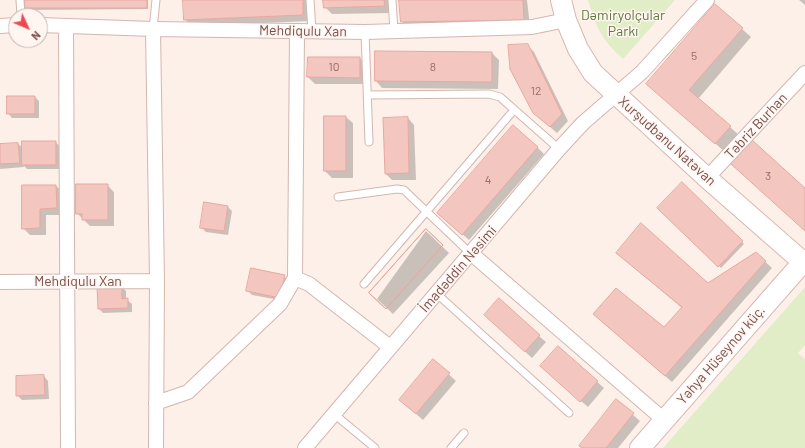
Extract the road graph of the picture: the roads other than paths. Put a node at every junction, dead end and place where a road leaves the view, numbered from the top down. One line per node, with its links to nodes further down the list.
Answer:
1 (156, 0): 9 (lane)
2 (310, 0): 11 (lane)
3 (392, 0): 12 (lane)
4 (561, 0): 6 (main road, Xurşudbanu Natəvan)
5 (707, 0): 15 (street, İmadəddin Nəsimi)
6 (566, 20): 12 (street, Mehdiqulu Xan); 15 (main road, Xurşudbanu Natəvan)
7 (48, 25): 8 (street, Mehdiqulu Xan)
8 (66, 26): 9 (street, Mehdiqulu Xan); 28 (street)
9 (153, 29): 10 (street, Mehdiqulu Xan); 26 (street)
10 (297, 31): 11 (street, Mehdiqulu Xan); 25 (street)
11 (312, 31): 13 (street, Mehdiqulu Xan)
12 (394, 31): 13 (street, Mehdiqulu Xan)
13 (365, 32): 16 (lane)
14 (805, 73): 20 (street, Təbriz Burhan)
15 (615, 94): 19 (street, İmadəddin Nəsimi); 20 (main road, Xurşudbanu Natəvan)
16 (368, 95): 17 (lane); 18 (lane)
17 (514, 110): 19 (lane); 22 (lane)
18 (369, 142)
19 (559, 149): 23 (street, İmadəddin Nəsimi)
20 (707, 178): 24 (main road, Xurşudbanu Natəvan)
21 (338, 197): 22 (lane)
22 (427, 210): 23 (lane); 29 (lane)
23 (472, 254): 30 (street, İmadəddin Nəsimi); 35 (street)
24 (804, 262): 35 (main road, Yəhya Hüseynov küç.)
25 (295, 278): 31 (street); 32 (street)
26 (157, 281): 28 (street, Mehdiqulu Xan); 32 (street)
27 (0, 282): 28 (street, Mehdiqulu Xan)
28 (66, 282): 37 (street)
29 (364, 284)
30 (437, 294): 31 (street, İmadəddin Nəsimi); 33 (lane)
31 (390, 347): 34 (street, İmadəddin Nəsimi)
32 (156, 403): 38 (street)
33 (569, 413)
34 (334, 414): 39 (street, İmadəddin Nəsimi); 40 (lane)
35 (664, 420): 42 (main road, Yəhya Hüseynov küç.)
36 (464, 434): 41 (lane)
37 (68, 448)
38 (156, 448)
39 (306, 448)
40 (375, 448)
41 (452, 448)
42 (640, 448)

